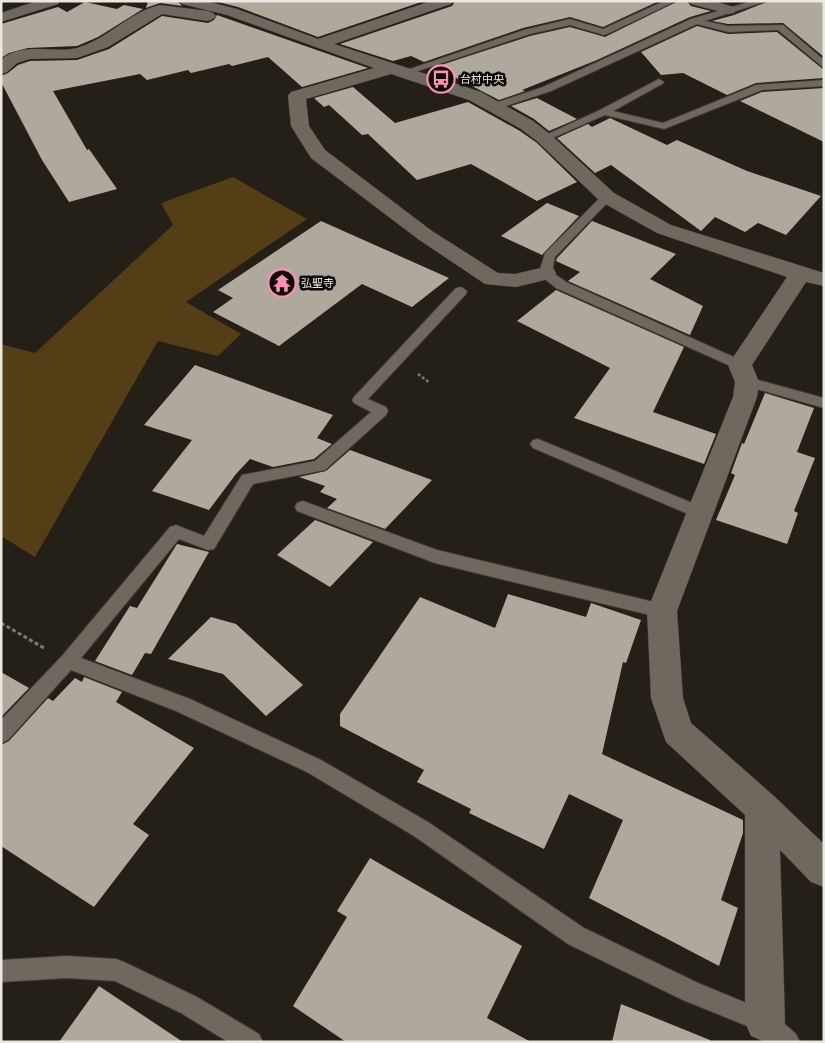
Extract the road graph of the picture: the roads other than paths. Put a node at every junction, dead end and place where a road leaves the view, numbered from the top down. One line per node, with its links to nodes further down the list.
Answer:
1 (53, 1): 9 (street)
2 (187, 1): 8 (street)
3 (446, 1): 11 (street)
4 (672, 1): 14 (lane)
5 (696, 1): 7 (street)
6 (763, 1): 7 (lane)
7 (729, 10): 10 (lane)
8 (232, 12): 11 (street); 13 (street)
9 (1, 18)
10 (694, 21): 12 (lane); 17 (lane)
11 (318, 44): 14 (street)
12 (824, 65)
13 (1, 69)
14 (399, 70): 17 (street); 21 (street)
15 (659, 82): 18 (lane)
16 (824, 83): 18 (lane)
17 (496, 106): 19 (street)
18 (604, 112): 19 (lane)
19 (544, 138): 20 (street)
20 (606, 197): 21 (lane); 22 (street)
21 (545, 273): 24 (lane)
22 (812, 277): 24 (street)
23 (461, 291): 30 (lane)
24 (743, 373): 25 (lane); 28 (street)
25 (824, 403)
26 (538, 444): 28 (lane)
27 (303, 507): 29 (lane)
28 (701, 513): 29 (street)
29 (662, 611): 32 (street)
30 (68, 661): 31 (lane); 35 (lane)
31 (1, 734)
32 (762, 808): 33 (street); 35 (street)
33 (824, 869)
34 (1, 970): 36 (lane)
35 (771, 1035)
36 (251, 1042)

